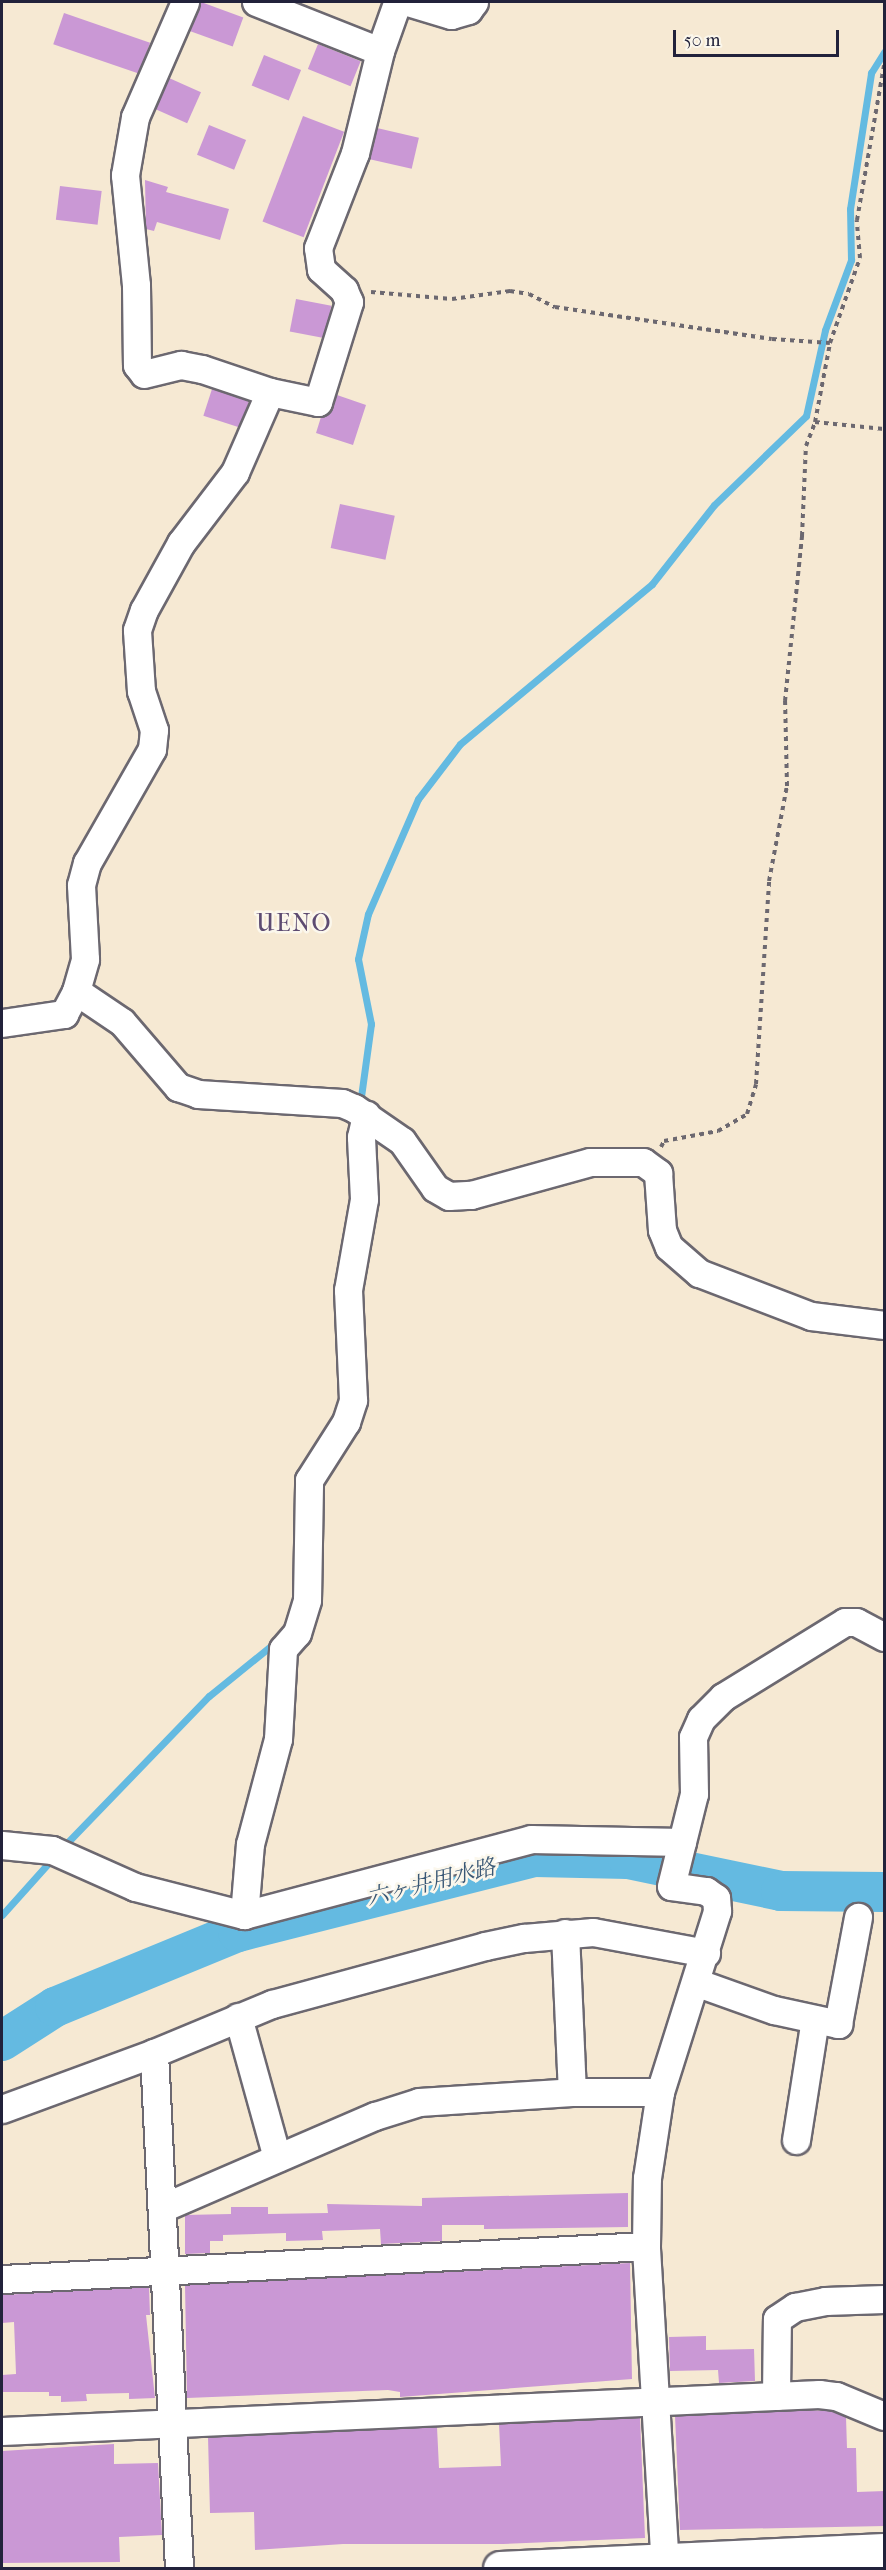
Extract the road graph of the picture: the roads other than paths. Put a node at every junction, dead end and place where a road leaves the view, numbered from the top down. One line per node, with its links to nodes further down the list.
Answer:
1 (185, 2): 7 (street)
2 (256, 2): 6 (street)
3 (401, 2): 6 (street)
4 (408, 2): 5 (street)
5 (474, 2)
6 (380, 51): 7 (street)
7 (270, 392): 8 (street)
8 (76, 991): 9 (street); 10 (street)
9 (2, 1023)
10 (362, 1112): 11 (street); 15 (street)
11 (885, 1325)
12 (885, 1637): 14 (street)
13 (2, 1845): 15 (street)
14 (678, 1858): 15 (street); 18 (street)
15 (244, 1915)
16 (858, 1917): 21 (street)
17 (565, 1933): 18 (street); 20 (street); 23 (street)
18 (706, 1953): 19 (street)
19 (698, 1983): 21 (street); 24 (street)
20 (238, 2017): 22 (street); 27 (street)
21 (815, 2019): 26 (street)
22 (154, 2053): 25 (street); 28 (street)
23 (572, 2092): 24 (street); 27 (street)
24 (660, 2092): 29 (street)
25 (2, 2109)
26 (796, 2140)
27 (277, 2158): 28 (street)
28 (162, 2208): 30 (street)
29 (646, 2246): 30 (street); 34 (street)
30 (164, 2270): 31 (street); 36 (street)
31 (2, 2279)
32 (885, 2299): 33 (street)
33 (776, 2396): 34 (street); 35 (street)
34 (656, 2400): 36 (street); 39 (street)
35 (885, 2416)
36 (175, 2426): 37 (street); 40 (street)
37 (2, 2431)
38 (885, 2550): 39 (main road)
39 (665, 2564): 41 (main road)
40 (180, 2568)
41 (500, 2568)

